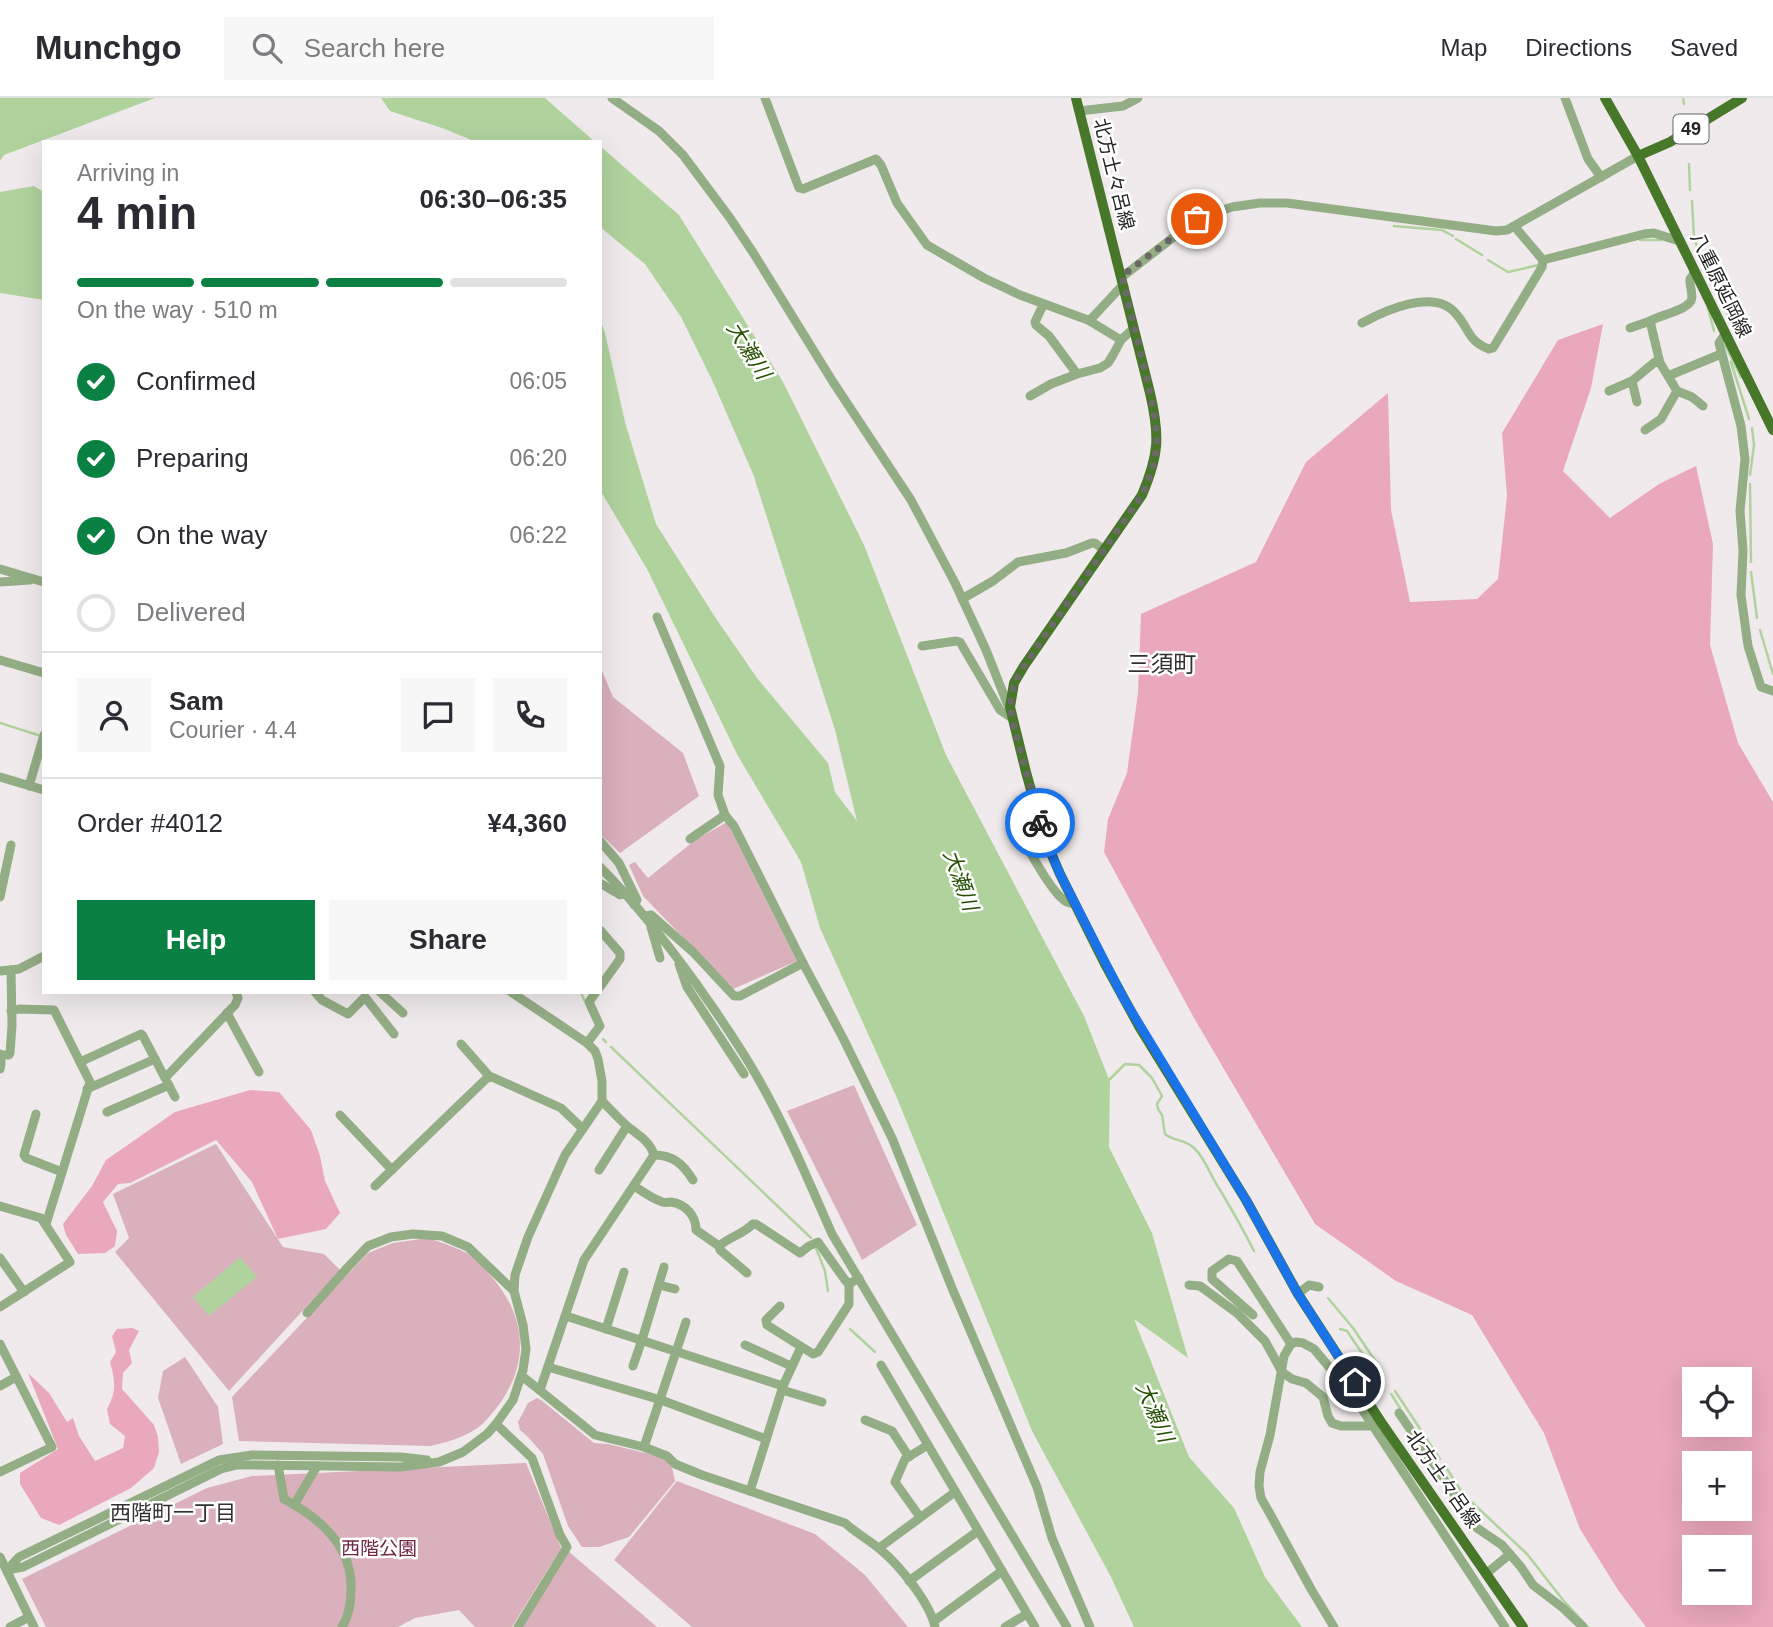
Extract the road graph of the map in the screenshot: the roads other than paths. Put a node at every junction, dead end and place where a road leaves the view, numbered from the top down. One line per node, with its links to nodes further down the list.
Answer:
1 (612, 98): 40 (street)
2 (765, 98): 16 (street)
3 (1076, 98): 8 (main road, 北方土々呂線)
4 (1138, 98): 8 (street)
5 (1566, 98): 10 (street)
6 (1605, 98): 9 (main road)
7 (1742, 98): 9 (main road, 49)
8 (1079, 111): 15 (main road, 北方土々呂線)
9 (1638, 156): 10 (street); 12 (main road, 八重原延岡線)
10 (1601, 177): 11 (street)
11 (1516, 227): 13 (street); 15 (street)
12 (1679, 241): 13 (street); 14 (main road, 八重原延岡線)
13 (1543, 260): 19 (street)
14 (1695, 272): 18 (street); 22 (main road, 八重原延岡線)
15 (1123, 282): 17 (street); 20 (main road, 北方土々呂線)
16 (1043, 304): 17 (street); 26 (street)
17 (1088, 320): 23 (street)
18 (1650, 321): 21 (street); 25 (street)
19 (1362, 323)
20 (1134, 328): 23 (street); 36 (main road, 北方土々呂線)
21 (1630, 328)
22 (1725, 334): 24 (street); 35 (main road, 八重原延岡線)
23 (1121, 340): 26 (street)
24 (1721, 354): 27 (street); 45 (street)
25 (1660, 363): 27 (street); 28 (street)
26 (1077, 374): 31 (street)
27 (1668, 376): 30 (street)
28 (1632, 381): 29 (street); 32 (street)
29 (1609, 391)
30 (1677, 391): 33 (street); 34 (street)
31 (1030, 396)
32 (1637, 402)
33 (1703, 407)
34 (1645, 430)
35 (1773, 430)
36 (1104, 550): 40 (street); 46 (main road, 北方土々呂線)
37 (0, 569): 38 (street)
38 (39, 580): 39 (street)
39 (0, 582)
40 (962, 599): 46 (street)
41 (657, 617): 51 (street)
42 (922, 646): 46 (street)
43 (0, 660): 44 (street)
44 (42, 672)
45 (1773, 691)
46 (1011, 712): 62 (main road, 北方土々呂線)
47 (42, 742): 49 (street)
48 (0, 777): 49 (street)
49 (29, 786): 50 (street)
50 (42, 789)
51 (725, 815): 53 (street); 68 (street)
52 (1018, 830): 62 (street)
53 (690, 839)
54 (602, 843): 61 (street)
55 (11, 845): 56 (street)
56 (4, 860): 60 (street)
57 (602, 869): 59 (street)
58 (602, 884): 59 (street)
59 (625, 894): 61 (street)
60 (0, 897)
61 (634, 905): 63 (street)
62 (1076, 905): 122 (main road, 北方土々呂線)
63 (647, 919): 66 (street); 67 (street); 68 (street)
64 (602, 932): 71 (street)
65 (42, 957): 69 (street)
66 (660, 958)
67 (678, 958): 89 (street); 114 (street)
68 (803, 963): 182 (street)
69 (11, 970): 70 (street); 78 (street)
70 (0, 971)
71 (602, 984)
72 (237, 994): 79 (street)
73 (317, 994): 74 (street)
74 (365, 994): 81 (street)
75 (382, 994): 80 (street)
76 (514, 994): 82 (street)
77 (595, 994): 82 (street)
78 (11, 1011): 84 (street); 86 (street)
79 (227, 1013): 88 (street); 91 (street)
80 (404, 1013)
81 (394, 1034)
82 (587, 1043): 94 (street)
83 (461, 1044): 90 (street)
84 (1, 1055): 87 (street)
85 (155, 1059): 86 (street); 91 (street); 92 (street)
86 (80, 1062): 92 (street)
87 (0, 1069)
88 (259, 1072)
89 (744, 1074)
90 (490, 1077): 99 (street); 101 (street)
91 (167, 1082): 93 (street); 95 (street)
92 (88, 1089): 103 (street)
93 (175, 1097)
94 (602, 1101): 98 (street); 99 (street)
95 (107, 1112)
96 (36, 1114): 103 (street)
97 (340, 1115): 101 (street)
98 (627, 1126): 100 (street); 102 (street)
99 (583, 1129): 120 (street)
100 (654, 1155): 104 (street); 106 (street)
101 (392, 1170): 105 (street)
102 (599, 1170)
103 (62, 1172): 108 (street)
104 (693, 1180)
105 (375, 1186)
106 (634, 1186): 109 (street); 127 (street)
107 (0, 1206): 108 (street)
108 (46, 1224): 121 (street)
109 (719, 1246): 113 (street); 115 (street)
110 (0, 1258): 121 (street)
111 (664, 1267): 116 (street)
112 (624, 1272): 129 (street)
113 (747, 1273)
114 (859, 1278): 115 (street); 181 (street)
115 (849, 1284): 134 (street)
116 (659, 1285): 119 (street); 130 (street)
117 (1189, 1285): 140 (street)
118 (1319, 1287): 122 (street)
119 (675, 1289)
120 (514, 1291): 125 (street); 141 (street)
121 (24, 1292): 124 (street)
122 (1298, 1294): 151 (main road, 北方土々呂線)
123 (780, 1306): 134 (street)
124 (0, 1307)
125 (307, 1313)
126 (1253, 1315): 133 (street)
127 (566, 1316): 129 (street); 139 (street)
128 (687, 1322): 135 (street)
129 (606, 1329): 130 (street)
130 (642, 1340): 135 (street); 137 (street)
131 (0, 1345): 142 (street)
132 (745, 1345): 138 (street)
133 (1291, 1345): 140 (street); 151 (street)
134 (801, 1347): 138 (street)
135 (677, 1352): 144 (street); 146 (street)
136 (881, 1365): 153 (street)
137 (633, 1366)
138 (791, 1366): 144 (street)
139 (548, 1367): 145 (street); 146 (street)
140 (1282, 1372): 151 (street); 183 (street)
141 (522, 1376): 145 (street); 150 (street)
142 (16, 1377): 143 (street); 159 (street)
143 (0, 1385)
144 (782, 1388): 147 (street); 152 (street)
145 (540, 1390): 154 (street)
146 (661, 1400): 152 (street); 154 (street)
147 (822, 1402)
148 (1399, 1413): 166 (street)
149 (865, 1420): 155 (street)
150 (496, 1424): 156 (street); 178 (street)
151 (1379, 1426): 169 (main road, 北方土々呂線); 184 (street)
152 (766, 1438): 160 (street)
153 (928, 1445): 155 (street); 161 (street)
154 (644, 1447): 160 (street)
155 (909, 1457): 163 (street)
156 (439, 1462): 158 (street); 170 (street)
157 (278, 1465): 158 (street); 162 (street); 170 (street)
158 (317, 1466): 162 (street)
159 (0, 1472)
160 (750, 1490): 165 (street)
161 (955, 1492): 163 (street); 164 (street)
162 (294, 1504): 177 (street)
163 (920, 1517): 165 (street)
164 (978, 1531): 168 (street); 171 (street)
165 (879, 1548): 171 (street)
166 (1510, 1553): 169 (street); 186 (street)
167 (0, 1557): 170 (street)
168 (1002, 1570): 172 (street); 174 (street)
169 (1487, 1573): 185 (main road, 北方土々呂線)
170 (5, 1574): 173 (street)
171 (909, 1581): 174 (street)
172 (1027, 1614): 179 (street); 180 (street)
173 (29, 1617): 175 (street); 176 (street)
174 (934, 1624)
175 (10, 1627)
176 (34, 1627)
177 (342, 1627)
178 (518, 1627)
179 (1004, 1627)
180 (1035, 1627)
181 (1067, 1627)
182 (1090, 1627)
183 (1334, 1627)
184 (1506, 1627)
185 (1523, 1627)
186 (1583, 1627)

